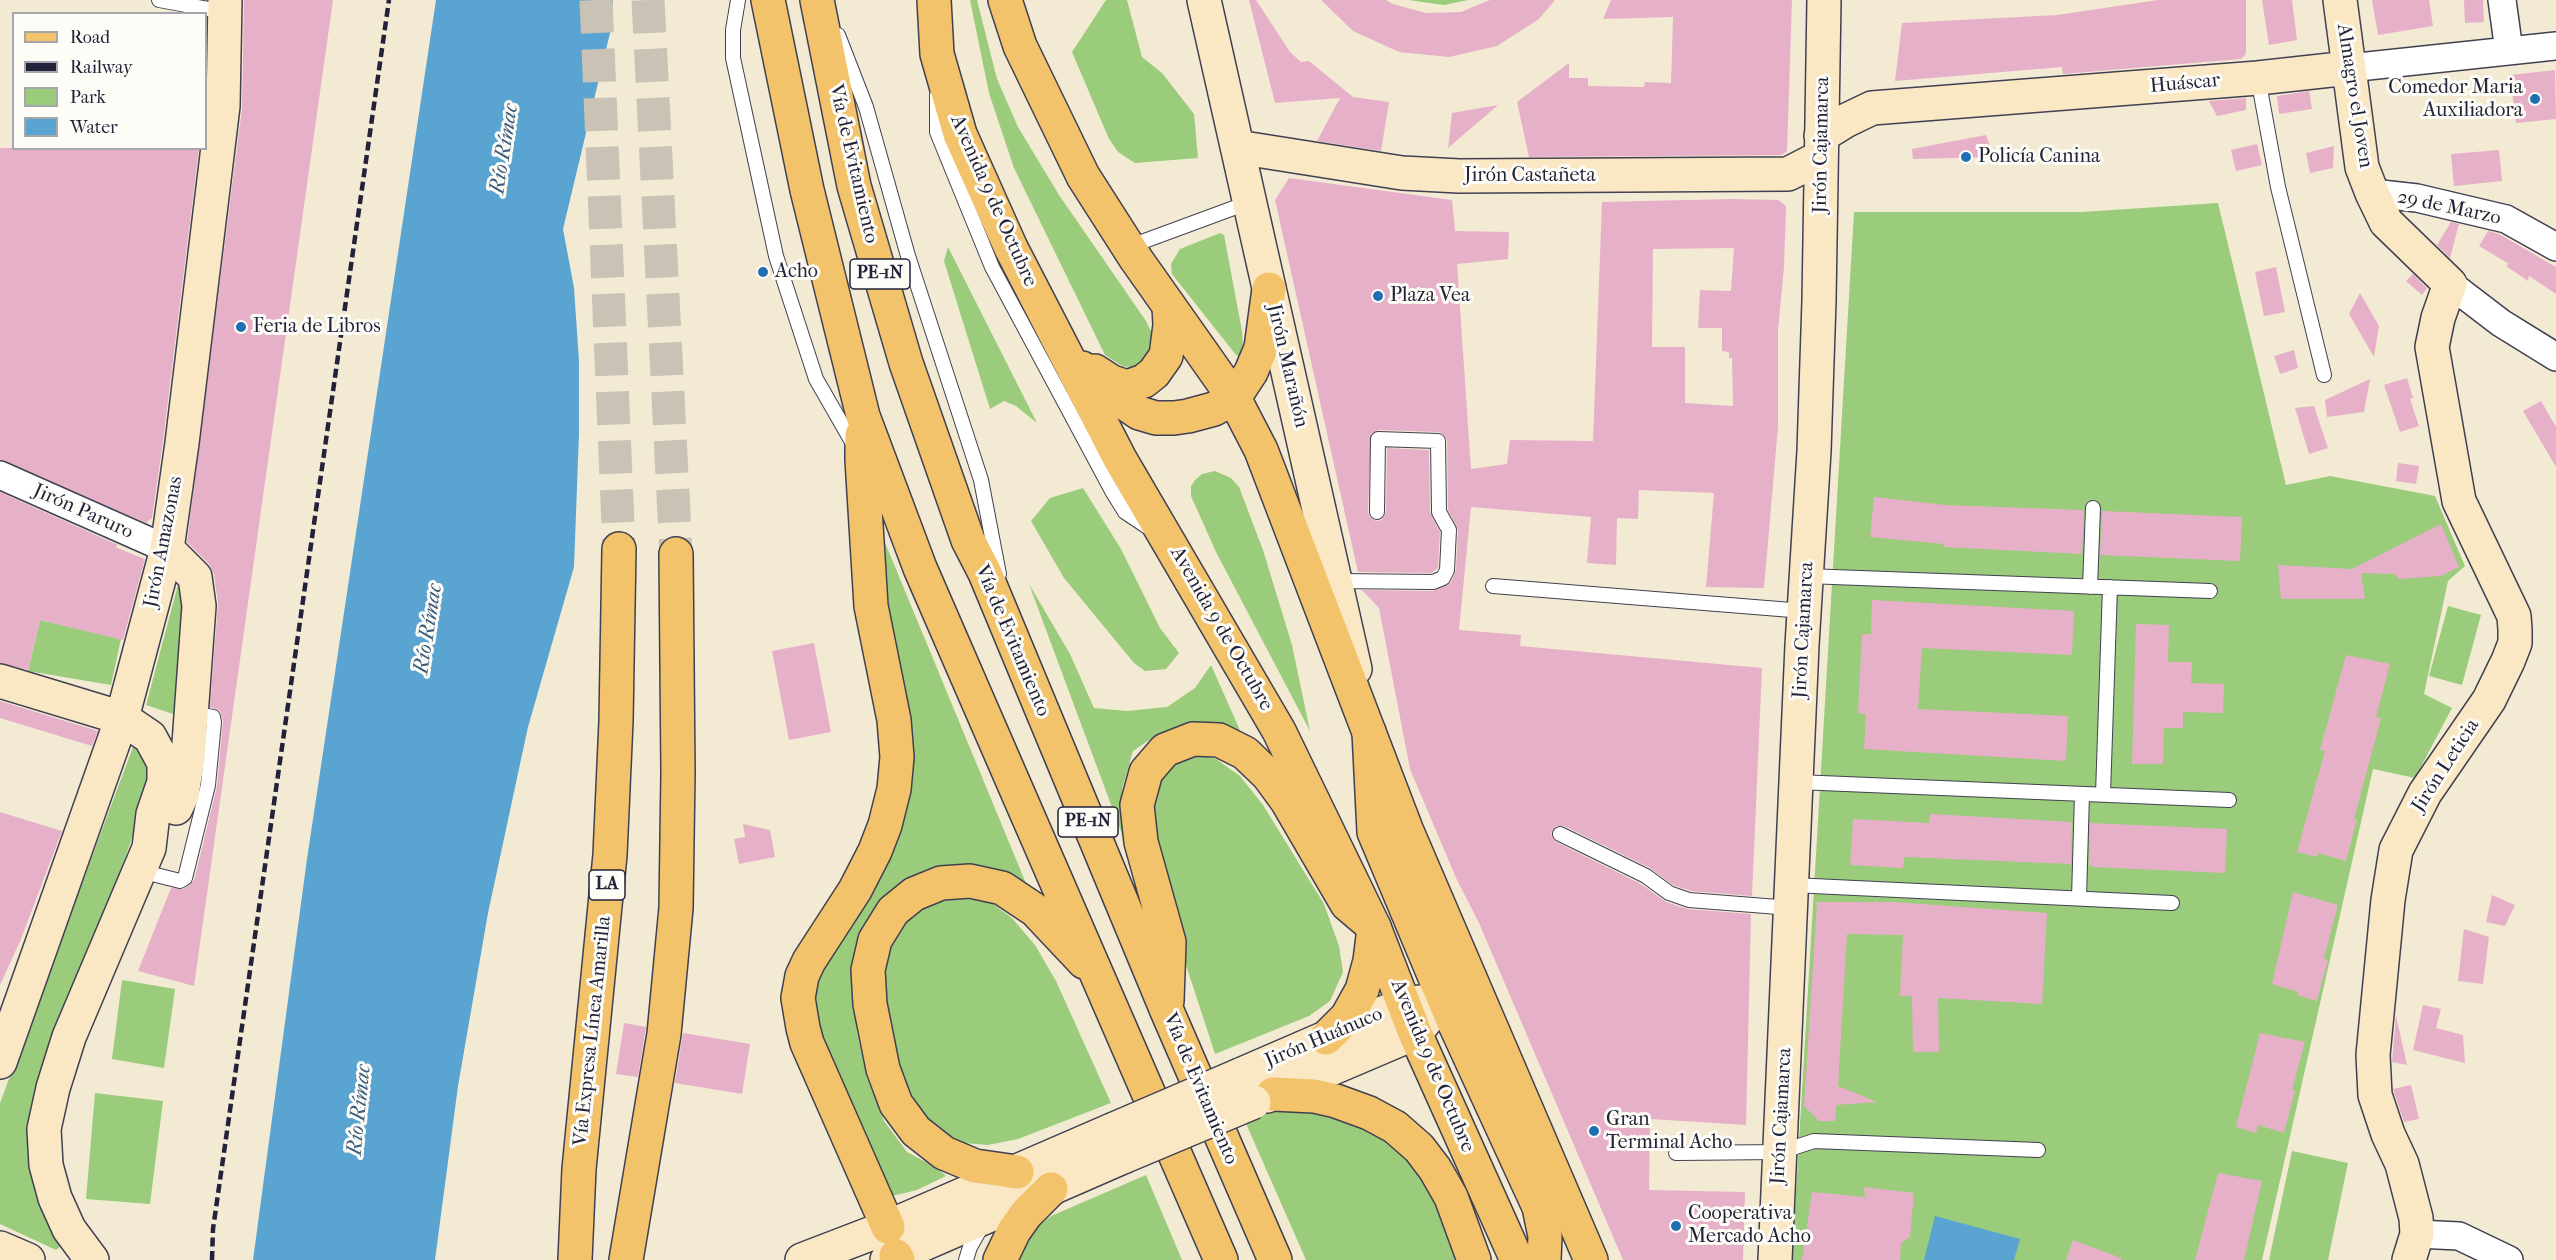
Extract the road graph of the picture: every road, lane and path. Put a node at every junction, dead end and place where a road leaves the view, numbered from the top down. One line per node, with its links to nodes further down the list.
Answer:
1 (159, 0): 12 (lane)
2 (738, 0): 32 (lane)
3 (768, 0): 31 (main road, PE-1N)
4 (818, 0): 48 (main road, Vía de Evitamiento / PE-1N)
5 (824, 0): 48 (lane)
6 (934, 0): 15 (main road, Avenida 9 de Octubre)
7 (1005, 0): 22 (main road)
8 (1204, 0): 18 (street, Jirón Marañón)
9 (1824, 0): 19 (street, Jirón Cajamarca)
10 (2340, 0): 16 (street, Almagro el Joven)
11 (2502, 0): 14 (street)
12 (225, 6): 38 (street, Jirón Amazonas)
13 (2556, 46): 14 (street, Huáscar)
14 (2508, 51): 16 (street, Huáscar)
15 (937, 54): 27 (main road, Avenida 9 de Octubre); 37 (lane)
16 (2349, 68): 17 (street, Huáscar); 20 (street, Almagro el Joven)
17 (2258, 78): 19 (street, Huáscar); 29 (lane)
18 (1237, 147): 19 (street, Jirón Castañeta); 21 (street, Jirón Marañón)
19 (1821, 147): 41 (street, Jirón Cajamarca)
20 (2372, 193): 23 (street, 29 de Marzo); 24 (street, Almagro el Joven)
21 (1250, 202): 22 (lane); 25 (street, Jirón Marañón)
22 (1128, 247): 26 (main road)
23 (2556, 247)
24 (2450, 284): 28 (street, Almagro el Joven); 80 (street, Jirón Leticia)
25 (1269, 289): 30 (main road); 42 (street, Jirón Marañón)
26 (1169, 307): 27 (main road); 30 (main road)
27 (1065, 352): 30 (main road); 37 (main road, Avenida 9 de Octubre)
28 (2556, 357)
29 (2324, 375)
30 (1234, 398): 52 (main road)
31 (863, 416): 32 (main road); 34 (main road, PE-1N)
32 (862, 460): 34 (lane); 82 (main road)
33 (0, 475): 38 (street, Jirón Paruro)
34 (891, 487): 63 (main road, PE-1N)
35 (2093, 508): 44 (lane)
36 (1377, 512): 42 (lane)
37 (1172, 544): 62 (main road, Avenida 9 de Octubre)
38 (167, 549): 50 (street); 51 (street, Jirón Amazonas)
39 (619, 549): 85 (main road, Vía Expresa Línea Amarilla / LA)
40 (676, 554): 77 (main road)
41 (1806, 576): 44 (lane); 47 (street, Jirón Cajamarca)
42 (1336, 581): 52 (street, Jirón Marañón)
43 (1493, 586): 47 (lane)
44 (2090, 587): 45 (lane)
45 (2110, 588): 46 (lane); 55 (lane)
46 (2210, 591)
47 (1804, 611): 53 (street, Jirón Cajamarca)
48 (1009, 632): 65 (main road, Vía de Evitamiento / PE-1N)
49 (0, 681): 51 (street)
50 (191, 713): 58 (street); 58 (lane)
51 (122, 718): 58 (street); 68 (street, Jirón Amazonas)
52 (1369, 732): 64 (main road); 78 (main road)
53 (1797, 782): 54 (lane); 59 (street, Jirón Cajamarca)
54 (2082, 794): 55 (lane); 60 (lane)
55 (2103, 794): 56 (lane)
56 (2229, 800)
57 (1560, 834): 59 (lane)
58 (144, 859): 84 (street)
59 (1791, 896): 60 (lane); 72 (street, Jirón Cajamarca)
60 (2079, 898): 61 (lane)
61 (2172, 903)
62 (1374, 927): 65 (main road); 66 (main road, Avenida 9 de Octubre); 67 (main road)
63 (1102, 980): 74 (main road); 91 (main road, PE-1N)
64 (1444, 999): 66 (street, Jirón Huánuco); 75 (main road)
65 (1167, 1011): 92 (main road, Vía de Evitamiento / PE-1N)
66 (1410, 1018): 67 (street, Jirón Huánuco); 69 (street, Jirón Huánuco); 94 (main road, Avenida 9 de Octubre)
67 (1326, 1038): 69 (street, Jirón Huánuco)
68 (0, 1062)
69 (1256, 1090): 70 (street, Jirón Huánuco, bridge); 93 (main road)
70 (1118, 1143): 74 (street, Jirón Huánuco); 76 (street, Jirón Huánuco)
71 (2038, 1150): 72 (lane)
72 (1780, 1152): 73 (lane); 97 (street, Jirón Cajamarca)
73 (1676, 1153)
74 (1017, 1172): 82 (street, Jirón Huánuco)
75 (1528, 1182): 78 (main road); 95 (main road)
76 (1051, 1189): 79 (street, Jirón Huánuco); 90 (main road)
77 (634, 1204): 86 (main road); 87 (main road)
78 (1567, 1205): 96 (main road)
79 (987, 1217): 82 (street, Jirón Huánuco); 89 (lane)
80 (2413, 1247): 98 (street)
81 (0, 1248): 83 (street)
82 (892, 1251): 88 (street, Jirón Huánuco)
83 (28, 1260)
84 (92, 1260)
85 (575, 1260)
86 (626, 1260)
87 (642, 1260)
88 (802, 1260)
89 (966, 1260)
90 (1000, 1260)
91 (1221, 1260)
92 (1275, 1260)
93 (1474, 1260)
94 (1517, 1260)
95 (1544, 1260)
96 (1591, 1260)
97 (1776, 1260)
98 (2509, 1260)

